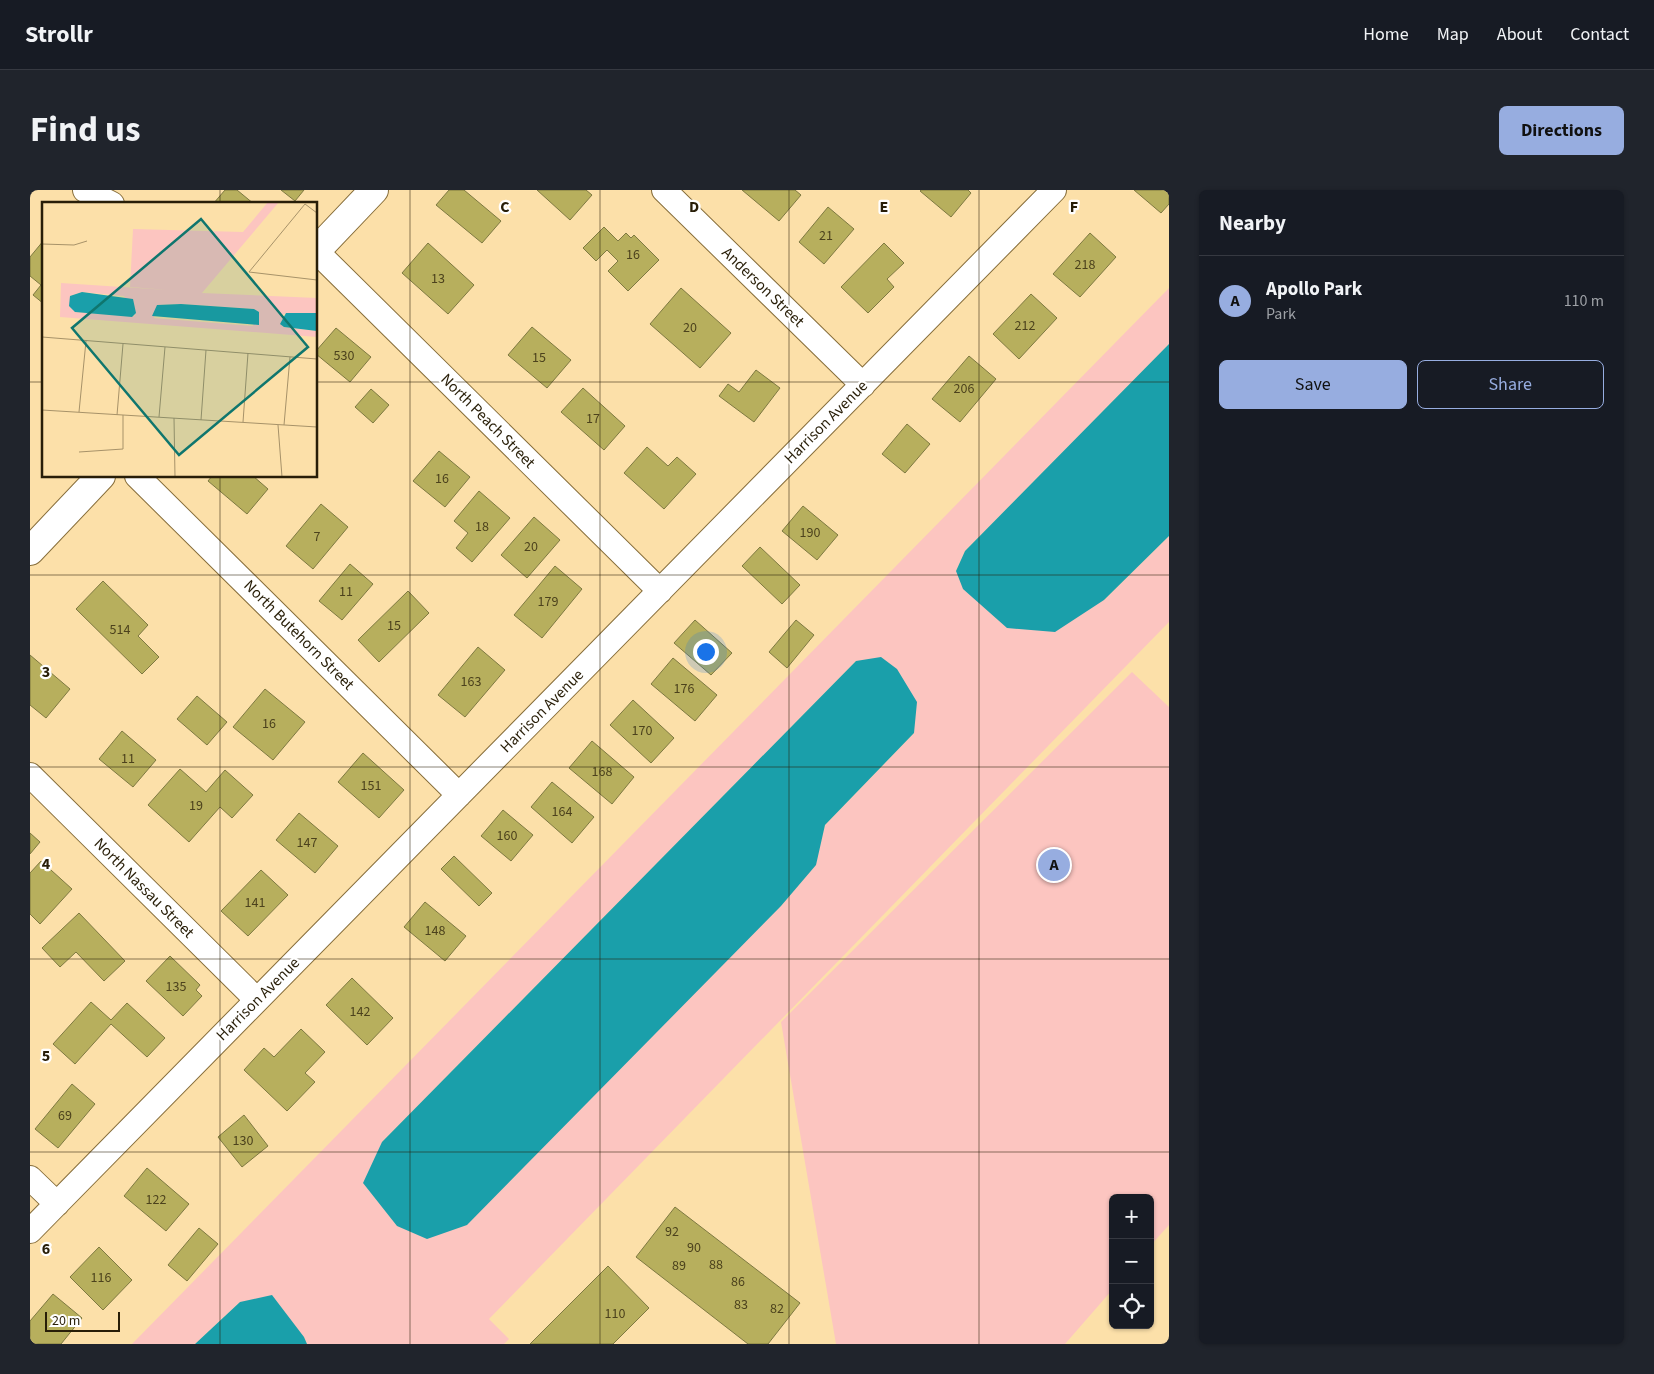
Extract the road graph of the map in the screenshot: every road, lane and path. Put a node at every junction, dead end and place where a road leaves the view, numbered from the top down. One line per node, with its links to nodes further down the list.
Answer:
1 (85, 190): 5 (street)
2 (374, 190): 6 (main road)
3 (664, 190): 8 (street, Anderson Street)
4 (1041, 194): 8 (street, Harrison Avenue)
5 (108, 202)
6 (318, 249)
7 (318, 253): 12 (street, North Peach Street)
8 (863, 384): 12 (street, Harrison Avenue)
9 (99, 478): 11 (main road)
10 (139, 478): 14 (street, North Butehorn Street)
11 (30, 551)
12 (660, 591): 14 (street, Harrison Avenue)
13 (30, 775): 15 (street, North Nassau Street)
14 (459, 795): 15 (street, Harrison Avenue)
15 (257, 1000): 17 (street, Harrison Avenue)
16 (30, 1178): 17 (street)
17 (57, 1204): 18 (street, Harrison Avenue)
18 (30, 1231)

